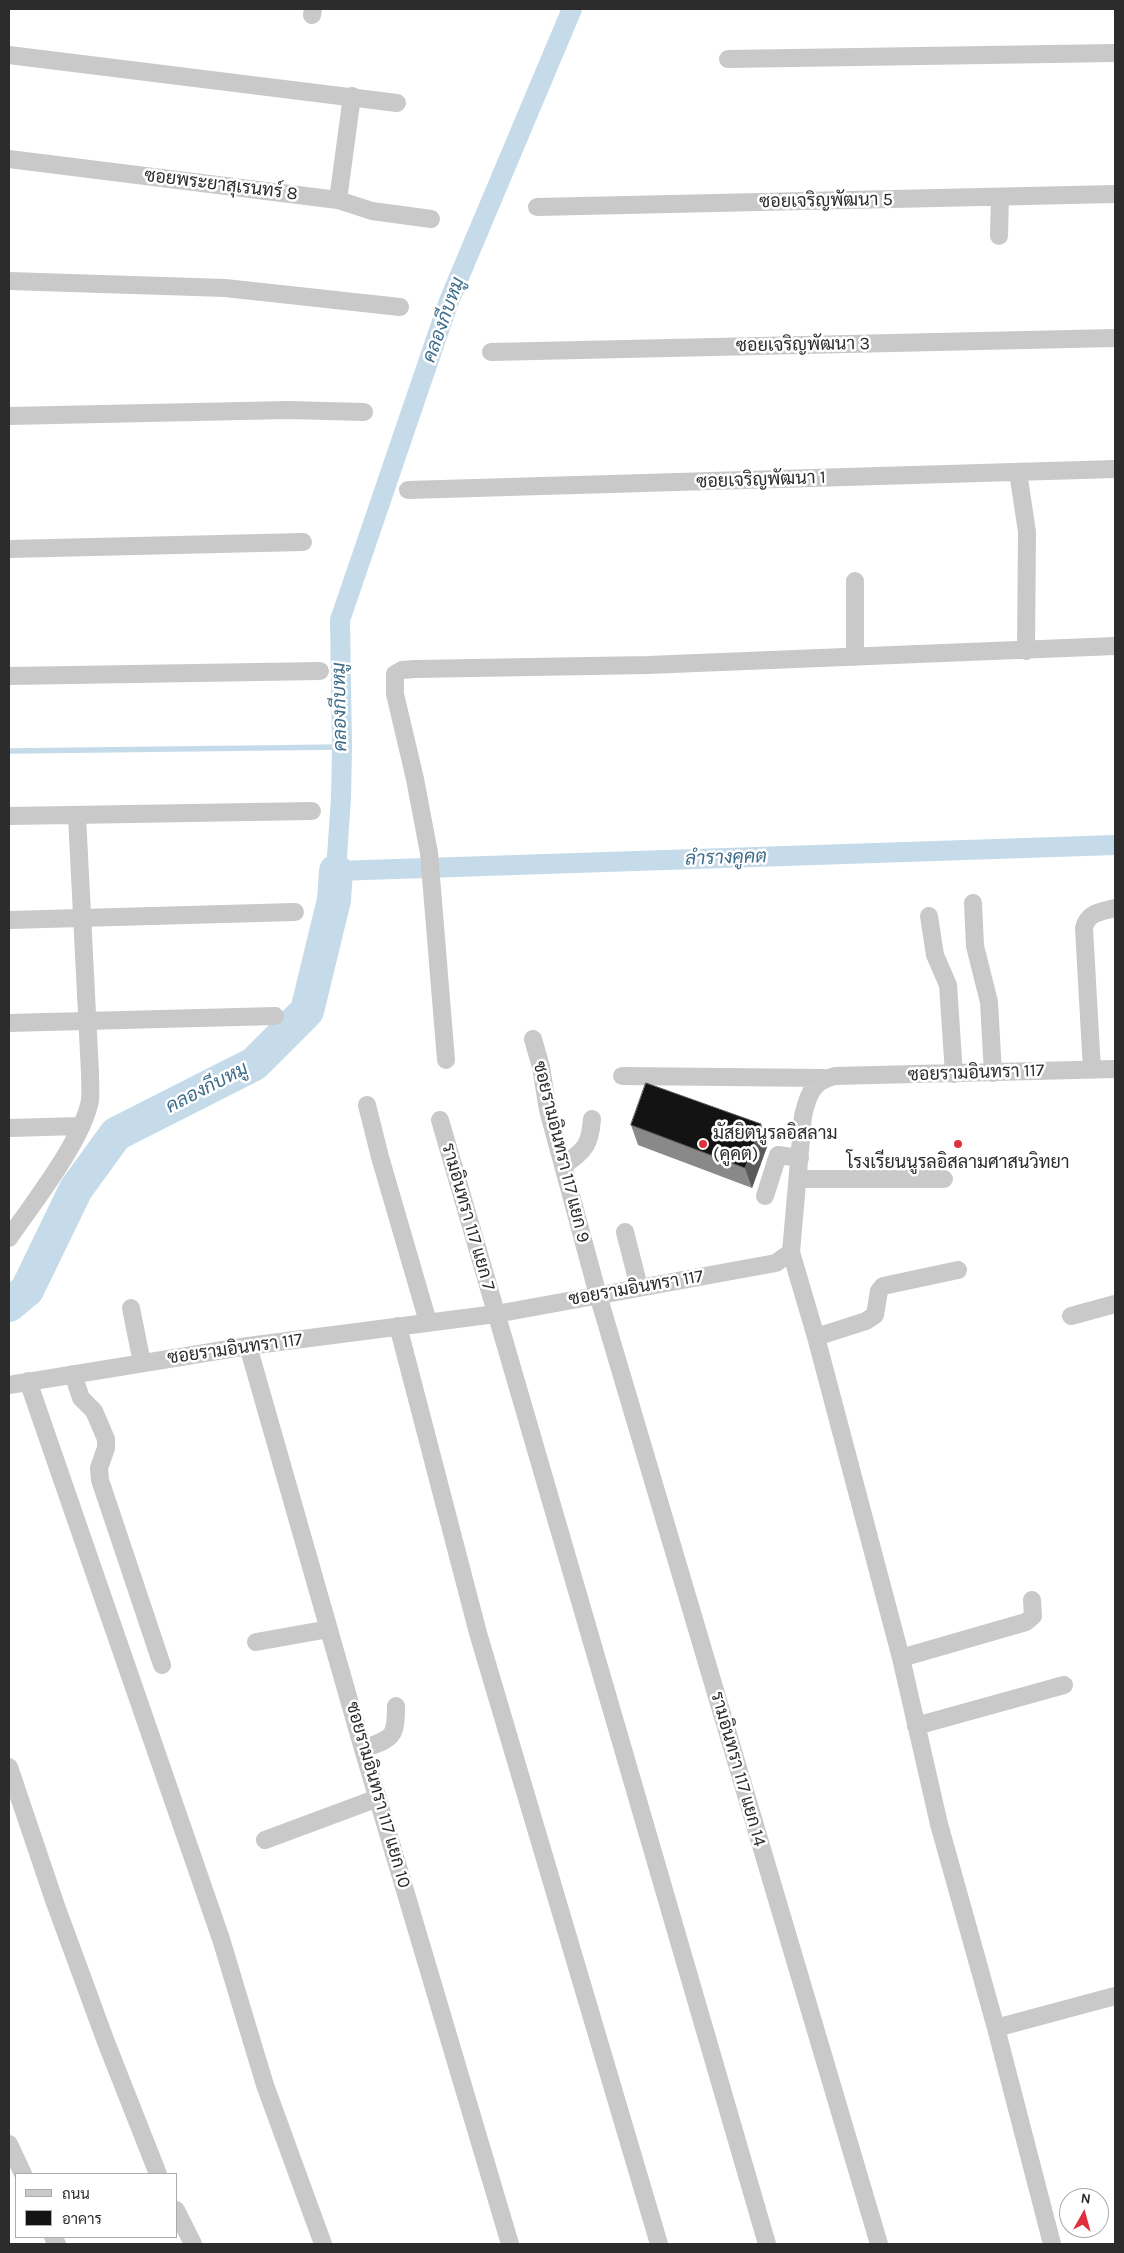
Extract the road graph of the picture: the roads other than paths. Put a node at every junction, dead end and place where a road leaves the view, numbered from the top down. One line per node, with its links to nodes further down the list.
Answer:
1 (1115, 54): 3 (street)
2 (9, 55): 4 (street)
3 (728, 59)
4 (352, 96): 5 (street); 9 (street)
5 (397, 103)
6 (9, 159): 9 (street, ซอยพระยาสุเรนทร์ 8)
7 (1115, 194): 8 (street, ซอยเจริญพัฒนา 5)
8 (1000, 197): 10 (street, ซอยเจริญพัฒนา 5); 12 (street)
9 (338, 200): 11 (street, ซอยพระยาสุเรนทร์ 8)
10 (538, 207)
11 (430, 219)
12 (998, 236)
13 (9, 282): 14 (street)
14 (400, 307)
15 (1115, 338): 16 (street, ซอยเจริญพัฒนา 3)
16 (491, 352)
17 (364, 412): 18 (street)
18 (9, 416)
19 (1115, 469): 20 (street, ซอยเจริญพัฒนา 1)
20 (1018, 472): 21 (street, ซอยเจริญพัฒนา 1); 26 (street)
21 (408, 490)
22 (303, 542): 23 (street)
23 (9, 548)
24 (855, 581): 27 (street)
25 (1115, 646): 26 (street)
26 (1026, 651): 27 (street)
27 (855, 657): 43 (street)
28 (320, 671): 29 (street)
29 (9, 676)
30 (312, 811): 32 (street)
31 (9, 816): 32 (street)
32 (77, 816): 37 (street)
33 (973, 903): 46 (street)
34 (1115, 908): 45 (street)
35 (295, 912): 37 (street)
36 (929, 916): 47 (street)
37 (82, 918): 38 (street); 40 (street)
38 (9, 920)
39 (275, 1016): 40 (street)
40 (87, 1022): 41 (street); 53 (street)
41 (9, 1023)
42 (533, 1039): 56 (street, ซอยรามอินทรา 117 แยก 9)
43 (446, 1060)
44 (1115, 1069): 45 (street, ซอยรามอินทรา 117)
45 (1092, 1070): 46 (street, ซอยรามอินทรา 117)
46 (993, 1073): 47 (street, ซอยรามอินทรา 117)
47 (954, 1074): 49 (street, ซอยรามอินทรา 117)
48 (622, 1076): 49 (street, ซอยรามอินทรา 117)
49 (824, 1078): 55 (street)
50 (367, 1105): 70 (street)
51 (592, 1119): 56 (street)
52 (440, 1120): 68 (street, รามอินทรา 117 แยก 7)
53 (80, 1126): 54 (street); 61 (street)
54 (9, 1128)
55 (800, 1158): 57 (street); 59 (street)
56 (562, 1166): 65 (street, ซอยรามอินทรา 117 แยก 9)
57 (798, 1179): 58 (street); 62 (street)
58 (944, 1179)
59 (765, 1196)
60 (625, 1232): 64 (street)
61 (9, 1238)
62 (791, 1252): 64 (street, ซอยรามอินทรา 117); 72 (street)
63 (958, 1270): 72 (street)
64 (639, 1287): 65 (street, ซอยรามอินทรา 117)
65 (598, 1295): 68 (street, ซอยรามอินทรา 117); 101 (street, รามอินทรา 117 แยก 14)
66 (1115, 1304): 69 (street)
67 (131, 1308): 74 (street)
68 (496, 1314): 70 (street, ซอยรามอินทรา 117); 100 (street, รามอินทรา 117 แยก 7)
69 (1071, 1316)
70 (428, 1322): 71 (street, ซอยรามอินทรา 117)
71 (398, 1326): 73 (street, ซอยรามอินทรา 117); 99 (street)
72 (816, 1337): 81 (street)
73 (248, 1346): 74 (street, ซอยรามอินทรา 117); 79 (street, ซอยรามอินทรา 117 แยก 10)
74 (142, 1363): 75 (street, ซอยรามอินทรา 117)
75 (72, 1374): 76 (street, ซอยรามอินทรา 117); 82 (street)
76 (28, 1382): 77 (street, ซอยรามอินทรา 117); 97 (street)
77 (9, 1385)
78 (1032, 1600): 81 (street)
79 (329, 1629): 80 (street); 86 (street, ซอยรามอินทรา 117 แยก 10)
80 (256, 1642)
81 (901, 1658): 85 (street)
82 (162, 1665)
83 (1064, 1684): 85 (street)
84 (396, 1706): 86 (street)
85 (916, 1726): 91 (street)
86 (364, 1749): 88 (street, ซอยรามอินทรา 117 แยก 10)
87 (9, 1767): 94 (street)
88 (378, 1798): 89 (street); 98 (street, ซอยรามอินทรา 117 แยก 10)
89 (264, 1840)
90 (1115, 1996): 91 (street)
91 (996, 2028): 102 (street)
92 (9, 2144): 93 (street)
93 (23, 2173)
94 (158, 2173)
95 (178, 2214): 96 (street)
96 (194, 2244)
97 (323, 2244)
98 (510, 2244)
99 (659, 2244)
100 (767, 2244)
101 (879, 2244)
102 (1052, 2244)

